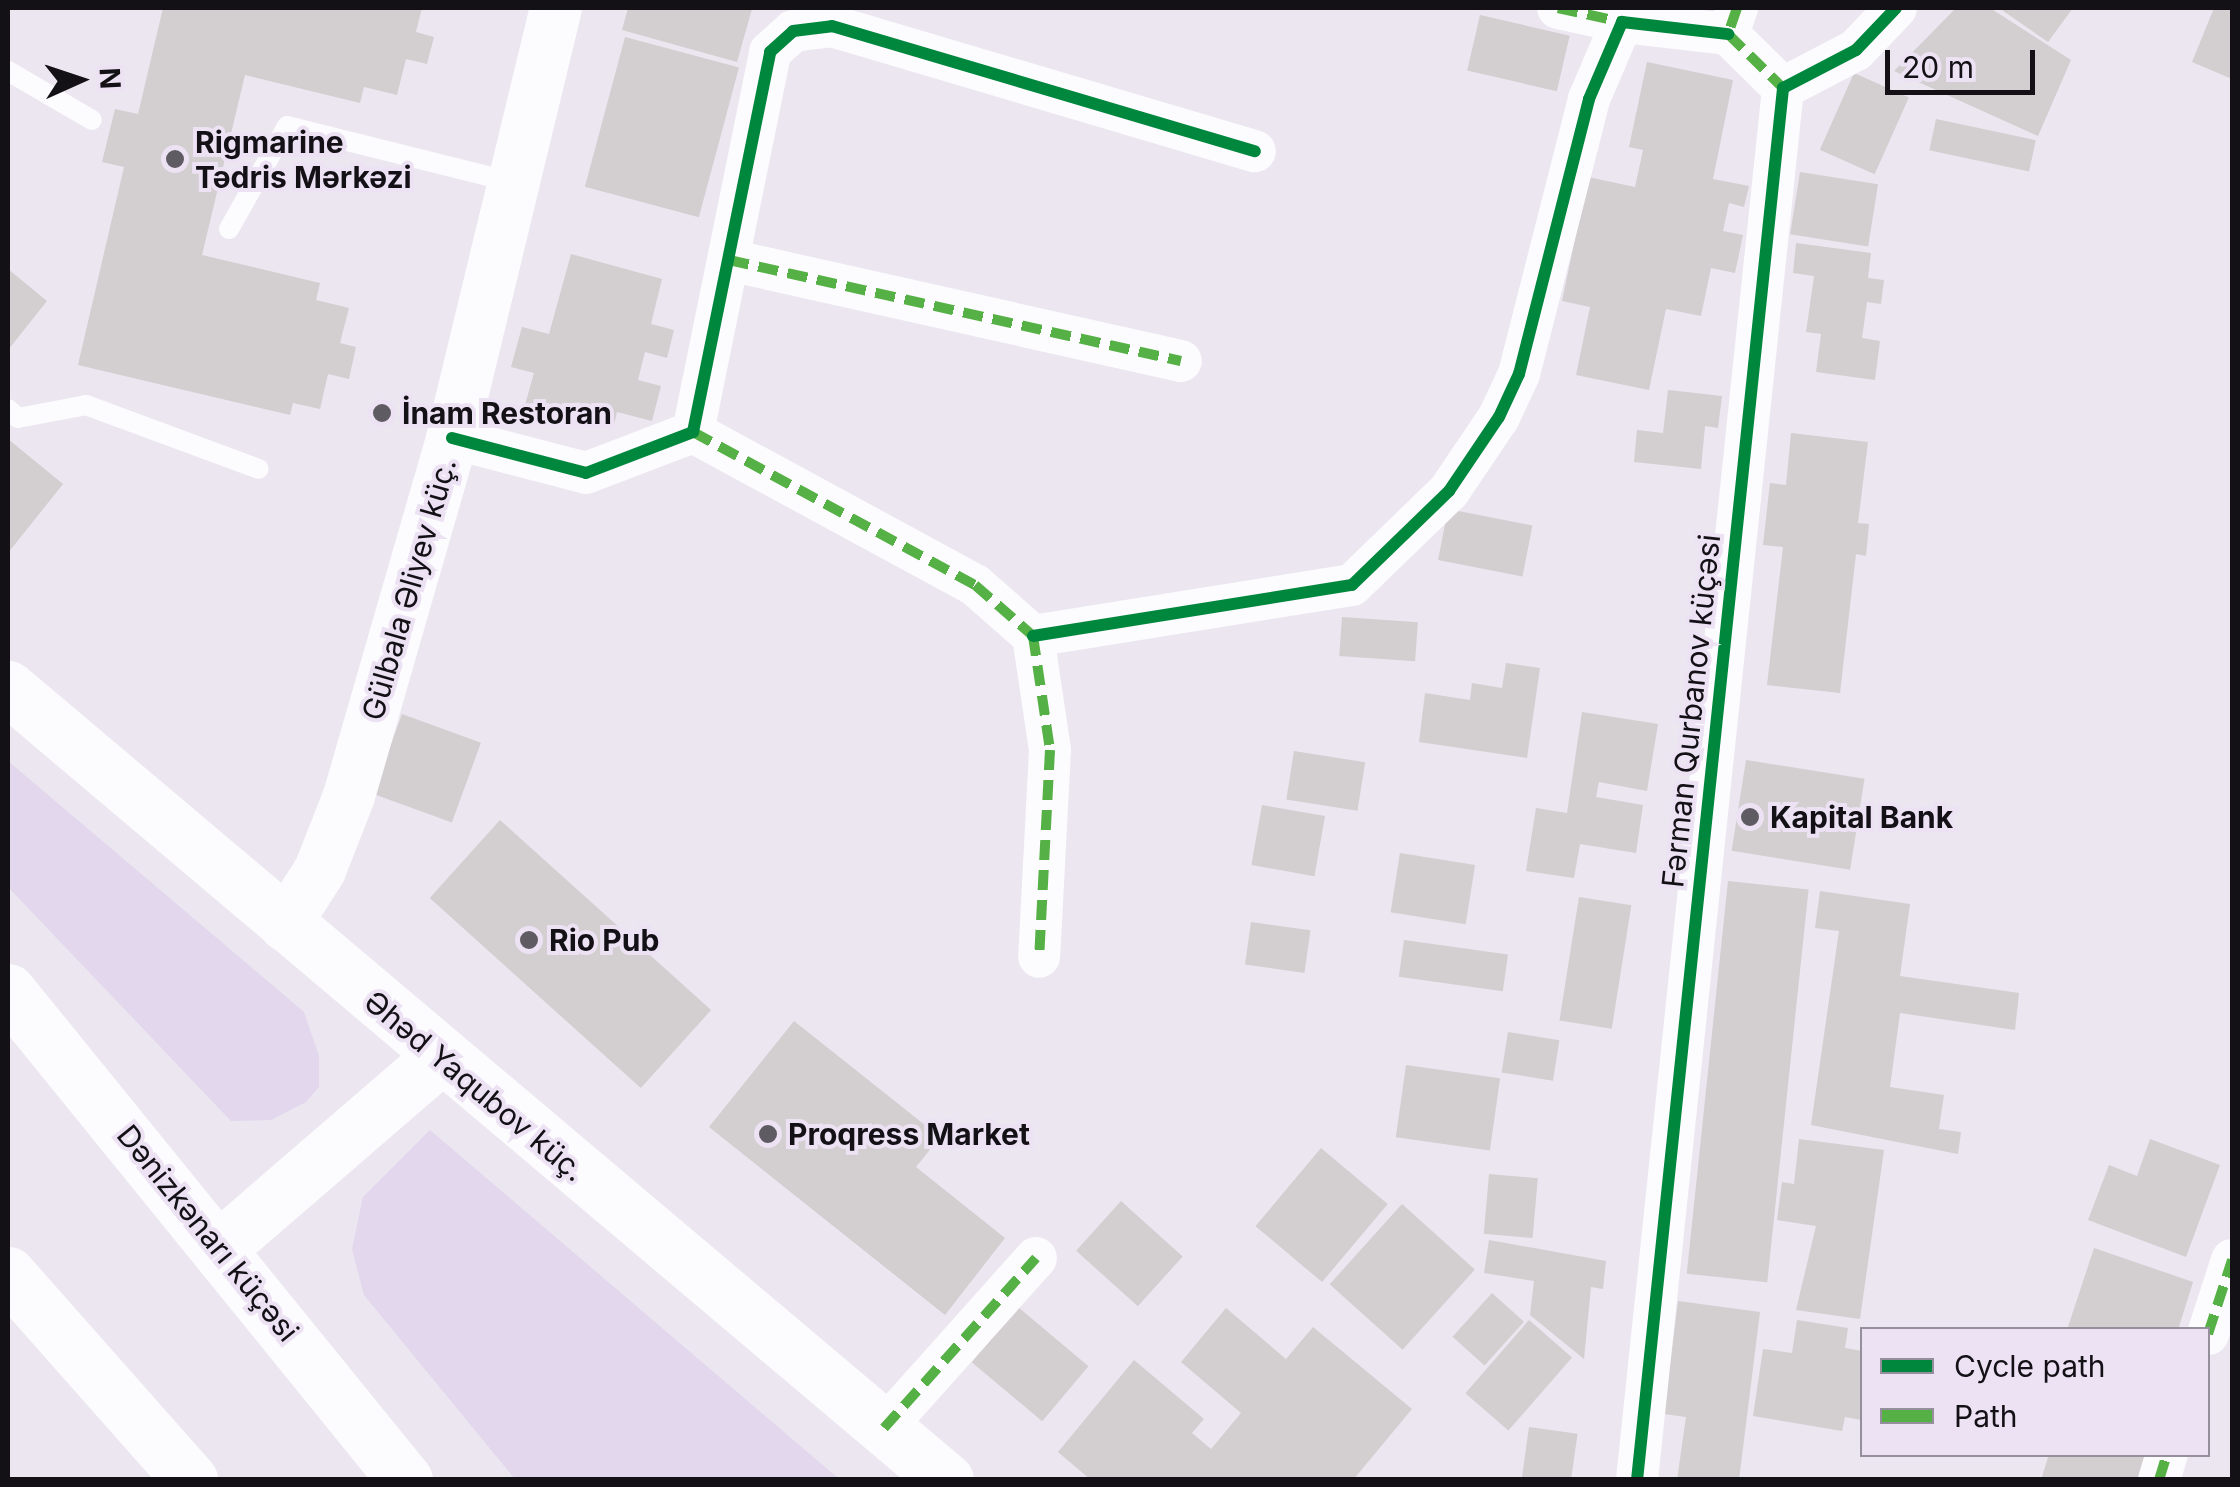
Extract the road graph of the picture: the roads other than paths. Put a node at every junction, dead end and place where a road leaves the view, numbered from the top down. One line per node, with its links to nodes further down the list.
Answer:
1 (556, 8): 11 (street, Gülbala Əliyev küç.)
2 (1558, 8): 6 (street)
3 (1896, 8): 8 (street)
4 (834, 17): 10 (street); 13 (street)
5 (1732, 21): 6 (street); 8 (street)
6 (1622, 22): 19 (street)
7 (8, 71): 9 (lane)
8 (1783, 88): 34 (street, Fərman Qurbanov küçəsi)
9 (92, 120)
10 (1254, 151)
11 (514, 182): 12 (lane); 17 (street, Gülbala Əliyev küç.)
12 (230, 229)
13 (729, 260): 14 (street); 16 (street)
14 (1181, 360)
15 (8, 409): 18 (lane)
16 (694, 432): 17 (street); 19 (street)
17 (452, 438): 21 (street, Gülbala Əliyev küç.)
18 (258, 469)
19 (1033, 636): 22 (street)
20 (8, 688): 21 (main road, Əhəd Yaqubov küç.)
21 (285, 926): 24 (main road, Əhəd Yaqubov küç.)
22 (1039, 958)
23 (8, 990): 25 (main road, Dənizkənarı küçəsi)
24 (440, 1056): 25 (main road); 30 (main road, Əhəd Yaqubov küç.)
25 (220, 1247): 32 (main road, Dənizkənarı küçəsi)
26 (1036, 1258): 30 (street)
27 (2232, 1260): 29 (street)
28 (8, 1274): 31 (main road)
29 (2210, 1328)
30 (884, 1428): 33 (main road, Əhəd Yaqubov küç.)
31 (190, 1480)
32 (405, 1480)
33 (946, 1480)
34 (1637, 1480)

